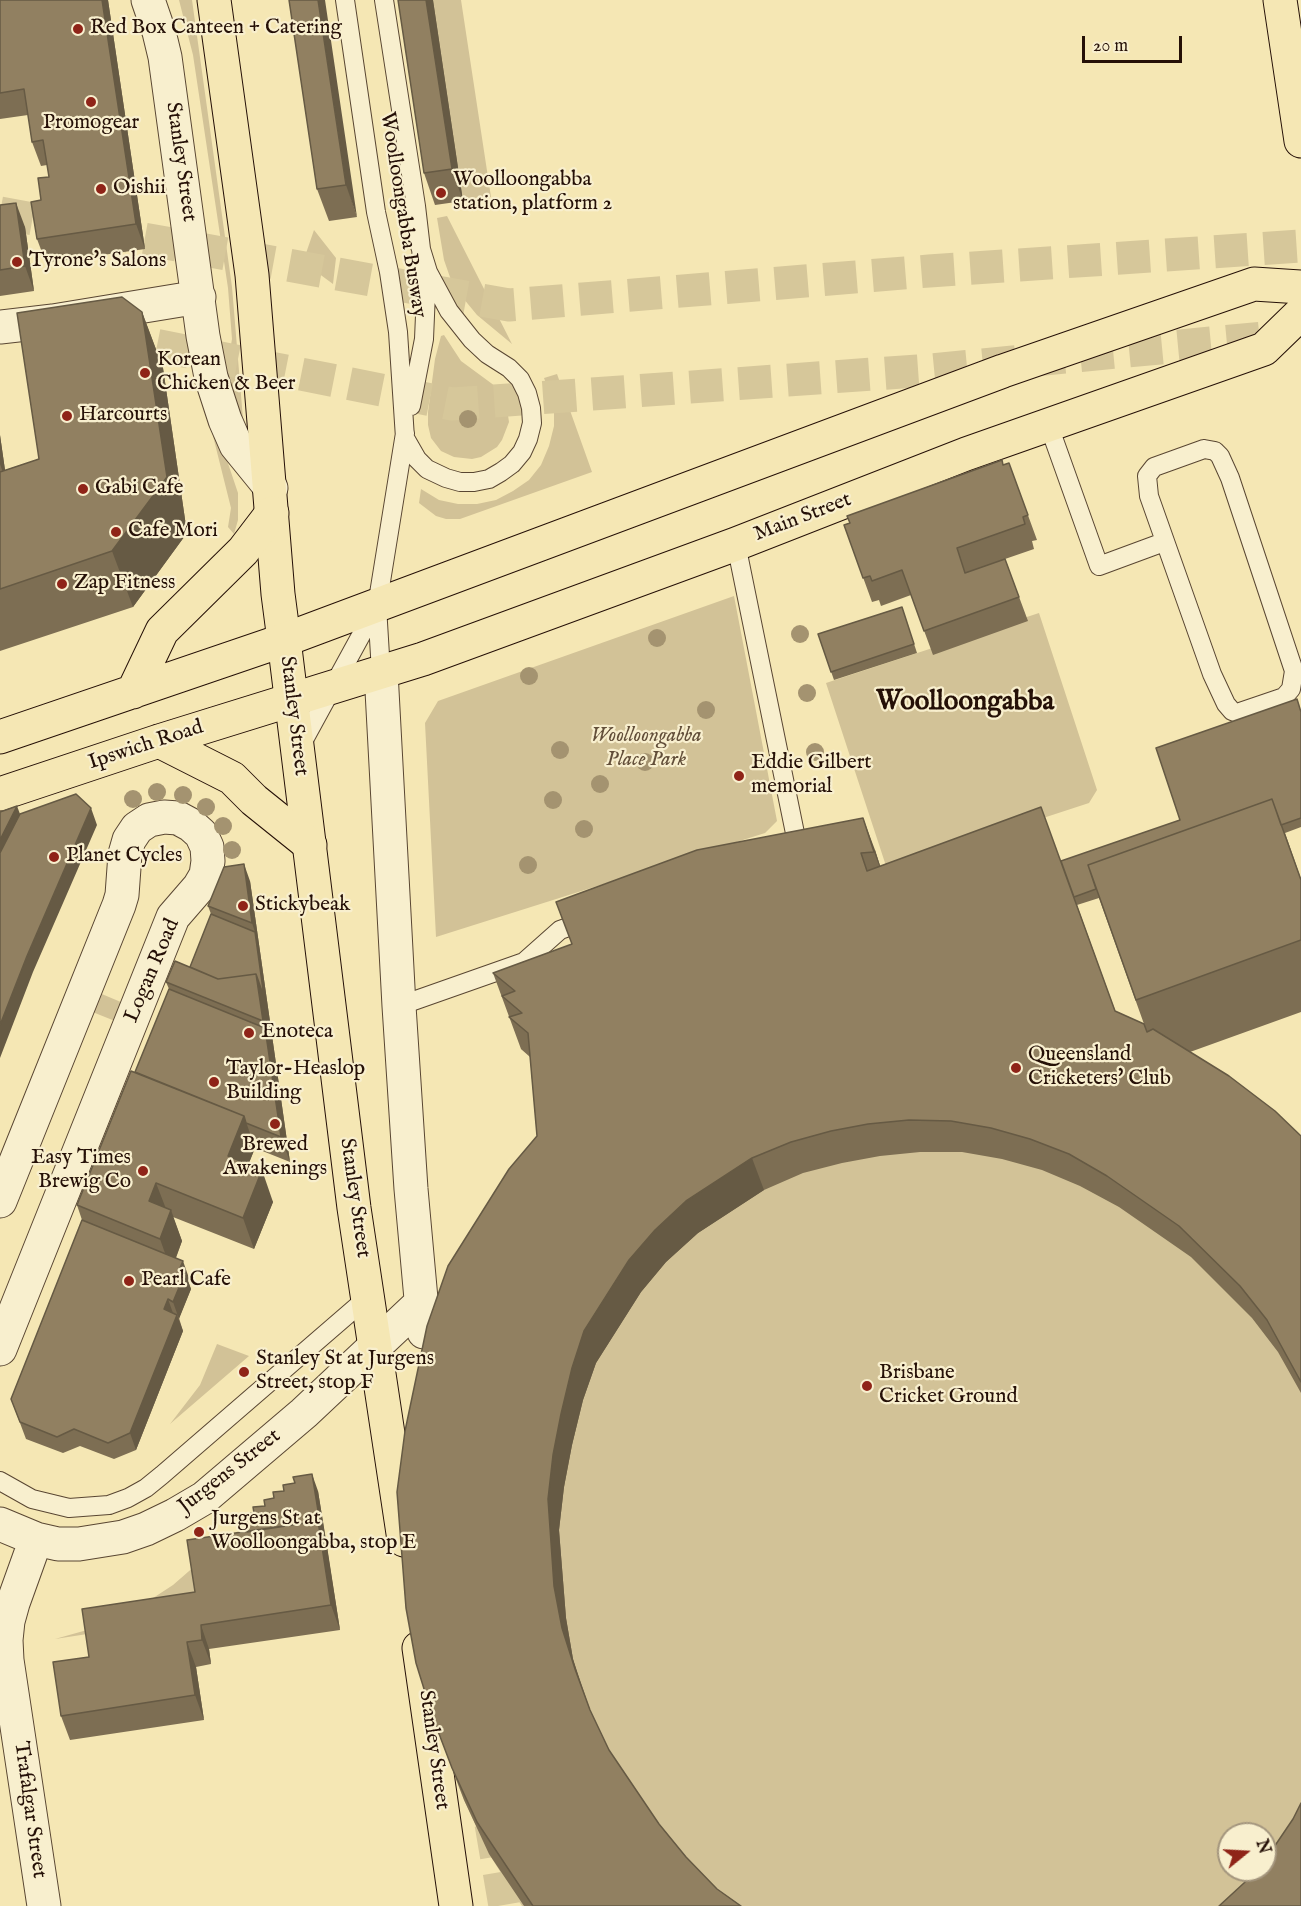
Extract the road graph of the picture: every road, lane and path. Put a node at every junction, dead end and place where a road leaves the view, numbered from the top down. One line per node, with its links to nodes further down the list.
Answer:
1 (148, 0): 9 (street, Stanley Street)
2 (214, 0): 14 (main road, Stanley Street)
3 (345, 0): 13 (lane, Woolloongabba Busway)
4 (384, 0): 7 (lane, Woolloongabba Busway)
5 (1281, 0): 6 (main road)
6 (1301, 141)
7 (420, 246): 13 (lane, Woolloongabba Busway); 13 (lane, Woolloongabba Busway)
8 (1301, 287): 17 (main road)
9 (199, 297): 11 (street); 14 (street, Stanley Street)
10 (1301, 313): 12 (main road, Main Street)
11 (0, 327)
12 (1048, 426): 15 (lane); 16 (main road, Main Street)
13 (405, 438): 17 (lane, Woolloongabba Busway)
14 (272, 500): 18 (main road, Stanley Street); 21 (main road)
15 (1164, 542): 15 (lane)
16 (736, 544): 19 (main road, Main Street); 28 (lane)
17 (377, 606): 18 (main road); 19 (lane, Woolloongabba Busway); 20 (lane, Woolloongabba Busway)
18 (284, 640): 21 (main road); 22 (main road, Stanley Street)
19 (381, 672): 20 (main road, Main Street); 30 (street)
20 (333, 688): 22 (main road, Main Street); 25 (lane, Woolloongabba Busway)
21 (133, 692): 23 (main road)
22 (291, 700): 24 (main road, Ipswich Road); 25 (main road, Stanley Street)
23 (0, 737)
24 (159, 741): 26 (main road, Ipswich Road); 27 (main road)
25 (298, 751): 27 (main road, Stanley Street)
26 (0, 794)
27 (310, 846): 32 (main road, Stanley Street)
28 (775, 851)
29 (603, 914): 30 (lane)
30 (399, 1006): 33 (street, Jurgens Street)
31 (0, 1201): 34 (street, Logan Road)
32 (368, 1297): 33 (main road, Stanley Street); 35 (lane, Jurgens Street)
33 (375, 1346): 37 (street, Jurgens Street); 38 (main road, Stanley Street)
34 (0, 1349)
35 (0, 1481)
36 (0, 1524): 37 (street, Jurgens Street)
37 (36, 1539): 40 (street, Trafalgar Street)
38 (408, 1573)
39 (415, 1620): 41 (main road, Stanley Street)
40 (44, 1906)
41 (456, 1906)

